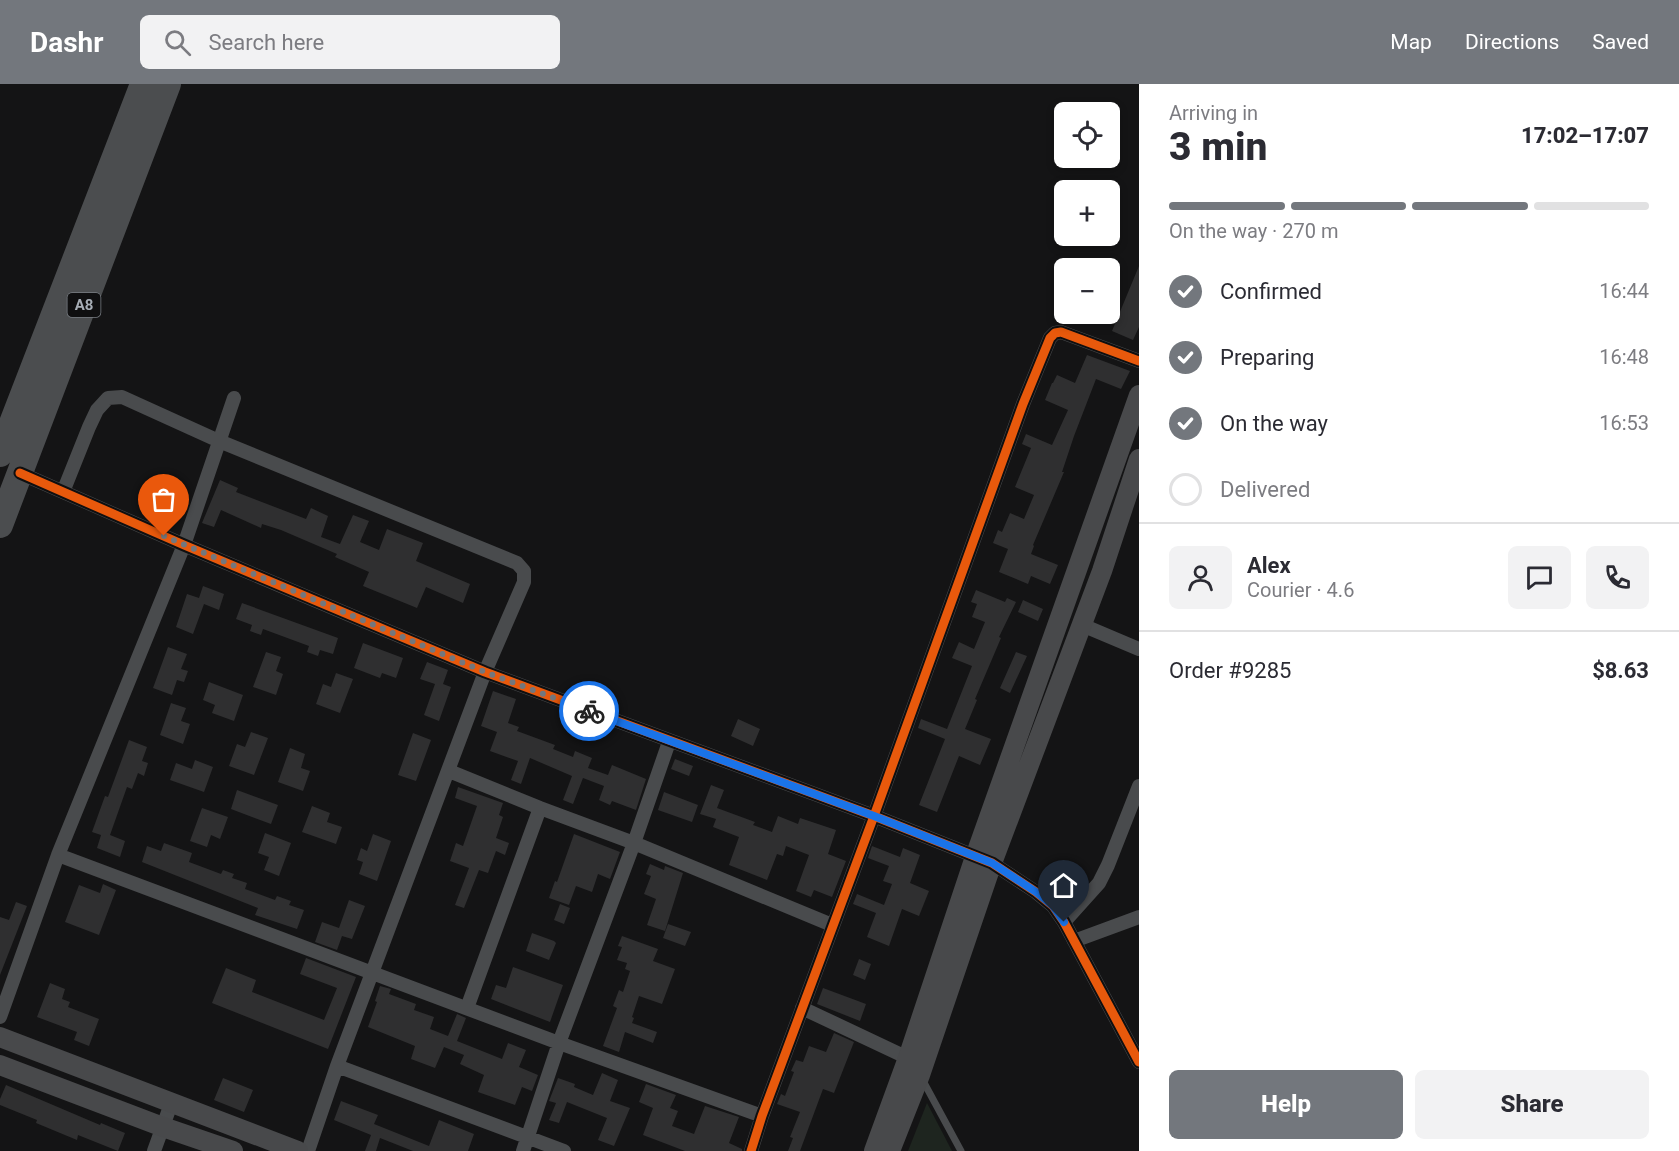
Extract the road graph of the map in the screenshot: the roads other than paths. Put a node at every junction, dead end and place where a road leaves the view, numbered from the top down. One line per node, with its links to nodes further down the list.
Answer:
1 (143, 84): 7 (highway, A8)
2 (168, 84): 9 (highway, A8)
3 (1139, 361): 21 (street)
4 (1139, 395): 24 (main road)
5 (234, 398): 6 (street)
6 (219, 441): 10 (street); 13 (street); 16 (street)
7 (0, 454)
8 (1139, 459): 11 (main road)
9 (20, 473): 10 (street); 12 (highway, A8)
10 (63, 492): 13 (street)
11 (1134, 492): 14 (main road)
12 (0, 525)
13 (184, 545): 16 (street); 23 (street)
14 (1082, 625): 15 (street); 24 (main road)
15 (1139, 649)
16 (485, 672): 17 (street); 18 (street)
17 (669, 742): 21 (street); 22 (street)
18 (449, 771): 20 (street); 29 (street)
19 (1139, 786): 26 (street)
20 (540, 808): 22 (street); 30 (street)
21 (874, 816): 24 (street); 27 (street)
22 (634, 843): 27 (street); 35 (street)
23 (58, 855): 29 (street); 32 (street)
24 (984, 860): 26 (street); 36 (main road); 40 (main road)
25 (1139, 916): 28 (street)
26 (1064, 922): 28 (street)
27 (832, 925): 31 (street)
28 (1074, 941): 34 (street)
29 (372, 973): 30 (street); 39 (street)
30 (467, 1008): 35 (street)
31 (802, 1008): 36 (street); 42 (street)
32 (0, 1017)
33 (0, 1037): 41 (main road)
34 (1134, 1041): 37 (street)
35 (559, 1042): 42 (street); 44 (street)
36 (908, 1058): 40 (street); 51 (main road)
37 (1139, 1062)
38 (0, 1065): 43 (main road)
39 (337, 1066): 44 (street); 48 (street)
40 (920, 1075): 52 (main road); 53 (lane)
41 (171, 1104): 43 (street); 47 (main road)
42 (762, 1116): 50 (street)
43 (163, 1127): 45 (street); 46 (main road)
44 (526, 1144): 49 (street)
45 (154, 1151)
46 (233, 1151)
47 (298, 1151)
48 (308, 1151)
49 (564, 1151)
50 (751, 1151)
51 (874, 1151)
52 (890, 1151)
53 (961, 1151)

